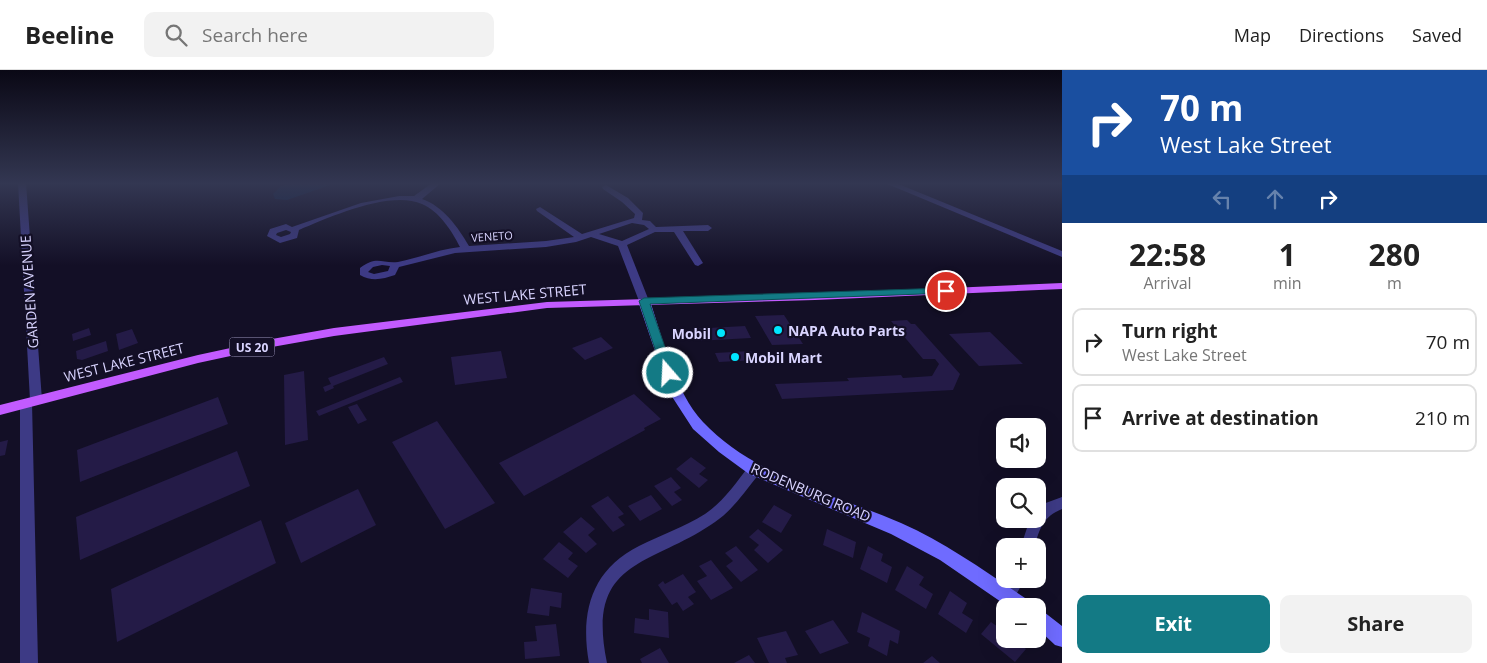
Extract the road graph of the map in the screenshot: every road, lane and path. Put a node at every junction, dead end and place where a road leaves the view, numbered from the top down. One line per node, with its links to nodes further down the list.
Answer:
1 (23, 211): 21 (street, GARDEN AVENUE)
2 (341, 211): 9 (street)
3 (435, 211): 15 (street)
4 (542, 211): 13 (street)
5 (637, 211): 7 (street)
6 (956, 211): 16 (street)
7 (638, 220): 11 (street); 12 (street, VENETO)
8 (708, 228): 10 (street)
9 (294, 229)
10 (677, 229): 11 (street); 17 (street)
11 (654, 230): 14 (street)
12 (591, 234): 13 (street, VENETO); 14 (street)
13 (580, 238): 15 (street, VENETO)
14 (622, 244): 20 (street, RODENBURG ROAD)
15 (466, 249): 18 (street, VENETO)
16 (1062, 254)
17 (698, 263)
18 (394, 266)
19 (1062, 286): 20 (main road, WEST LAKE STREET / US 20)
20 (644, 301): 21 (main road, WEST LAKE STREET / US 20); 23 (street, RODENBURG ROAD)
21 (31, 401): 22 (main road, WEST LAKE STREET / US 20); 31 (street, GARDEN AVENUE)
22 (0, 410)
23 (754, 470): 27 (street, RODENBURG ROAD); 32 (street)
24 (1062, 503): 25 (street)
25 (1046, 510)
26 (1011, 588): 27 (street)
27 (1007, 595): 28 (street, RODENBURG ROAD)
28 (1011, 598)
29 (1046, 625): 30 (street)
30 (1062, 638)
31 (29, 663)
32 (598, 663)

